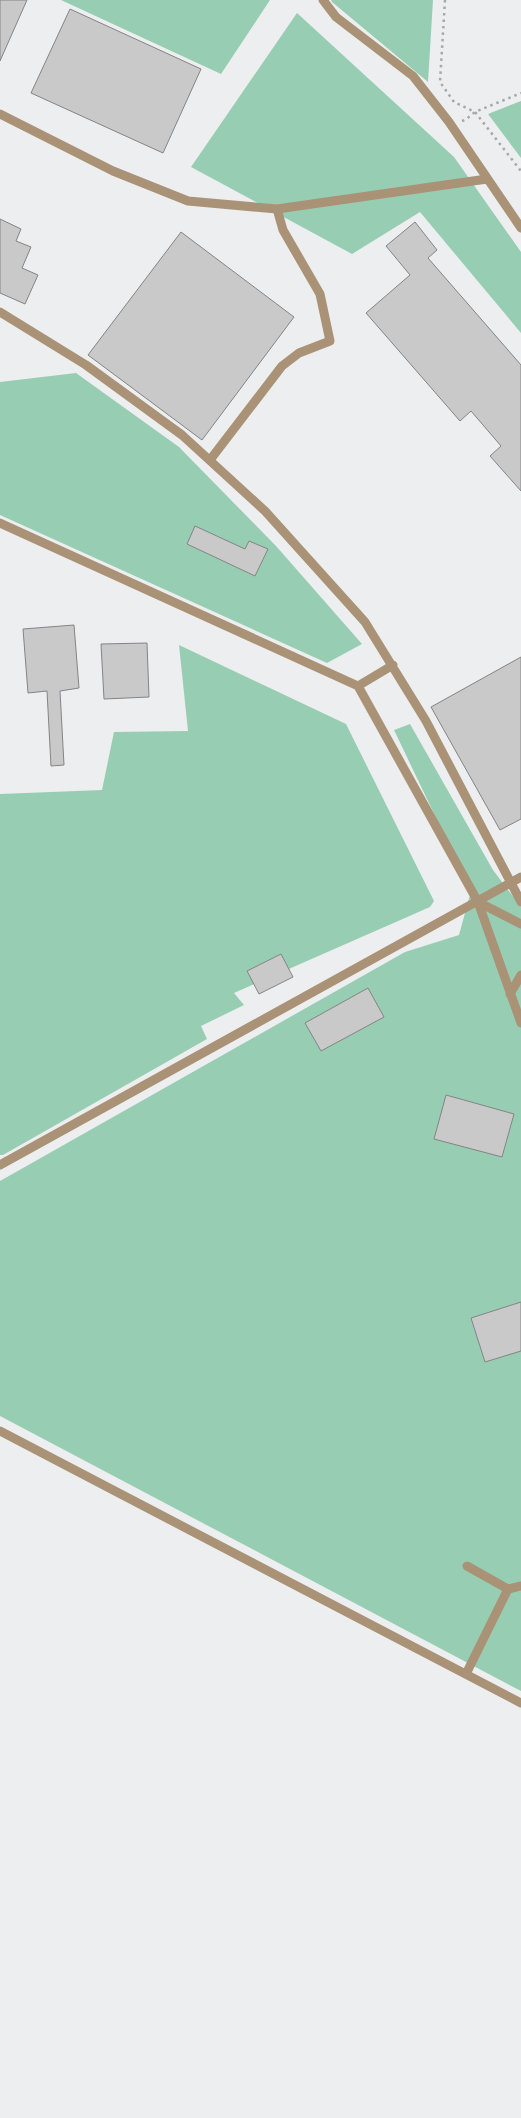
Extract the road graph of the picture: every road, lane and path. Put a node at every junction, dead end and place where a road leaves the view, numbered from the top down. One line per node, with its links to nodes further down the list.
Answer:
1 (323, 0): 7 (lane)
2 (445, 0): 4 (path)
3 (521, 93): 4 (path)
4 (475, 112): 6 (path)
5 (0, 114): 8 (lane)
6 (521, 171)
7 (487, 180): 8 (lane); 9 (lane)
8 (277, 209): 11 (lane)
9 (521, 228)
10 (0, 312): 11 (lane)
11 (210, 460): 13 (lane)
12 (0, 523): 14 (lane)
13 (393, 665): 14 (lane); 16 (lane)
14 (358, 686): 17 (lane)
15 (521, 877): 16 (lane)
16 (512, 882): 17 (lane); 18 (lane)
17 (478, 902): 19 (lane); 21 (lane); 23 (lane)
18 (521, 902)
19 (521, 924)
20 (521, 975): 21 (lane)
21 (510, 994): 22 (lane)
22 (521, 1023)
23 (0, 1165)
24 (0, 1431): 28 (lane)
25 (468, 1566): 27 (lane)
26 (521, 1586): 27 (lane)
27 (508, 1589): 28 (lane)
28 (466, 1674): 29 (lane)
29 (521, 1703)

